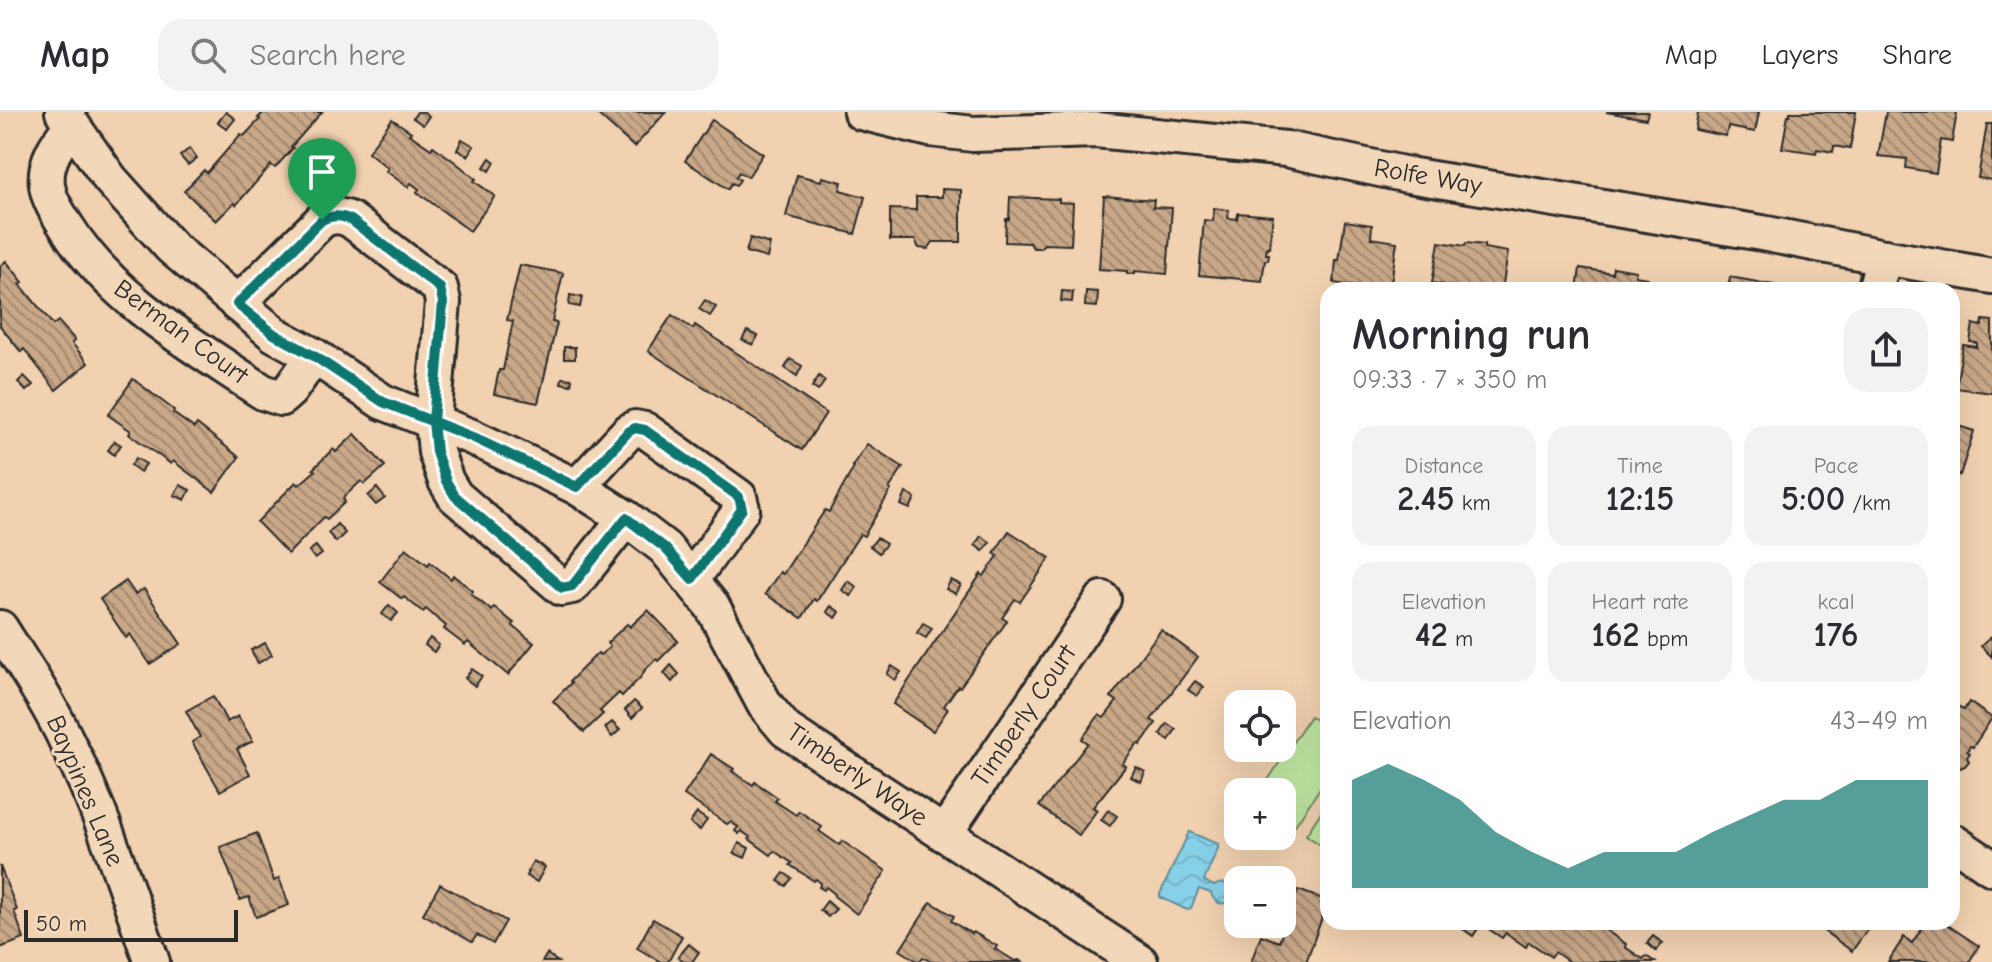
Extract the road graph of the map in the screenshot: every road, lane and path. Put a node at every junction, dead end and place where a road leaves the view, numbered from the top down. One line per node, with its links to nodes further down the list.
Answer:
1 (861, 112): 3 (street, Rolfe Way)
2 (68, 118): 6 (street, Timberly Waye); 7 (street, Berman Court)
3 (1884, 257): 4 (street, Rolfe Way); 5 (street)
4 (1992, 276)
5 (1877, 282)
6 (237, 304): 7 (street, Timberly Waye); 8 (street)
7 (314, 356): 8 (street, Timberly Waye)
8 (433, 421): 9 (street, Timberly Waye); 10 (street)
9 (577, 487): 10 (street, Timberly Waye); 11 (street)
10 (626, 518): 11 (street, Timberly Waye)
11 (692, 579): 14 (street, Timberly Waye)
12 (1103, 599): 14 (street, Timberly Court)
13 (0, 628): 17 (street, Baypines Lane)
14 (944, 834): 18 (street, Timberly Waye)
15 (1960, 846): 16 (street)
16 (1992, 868)
17 (152, 962)
18 (1140, 962)

